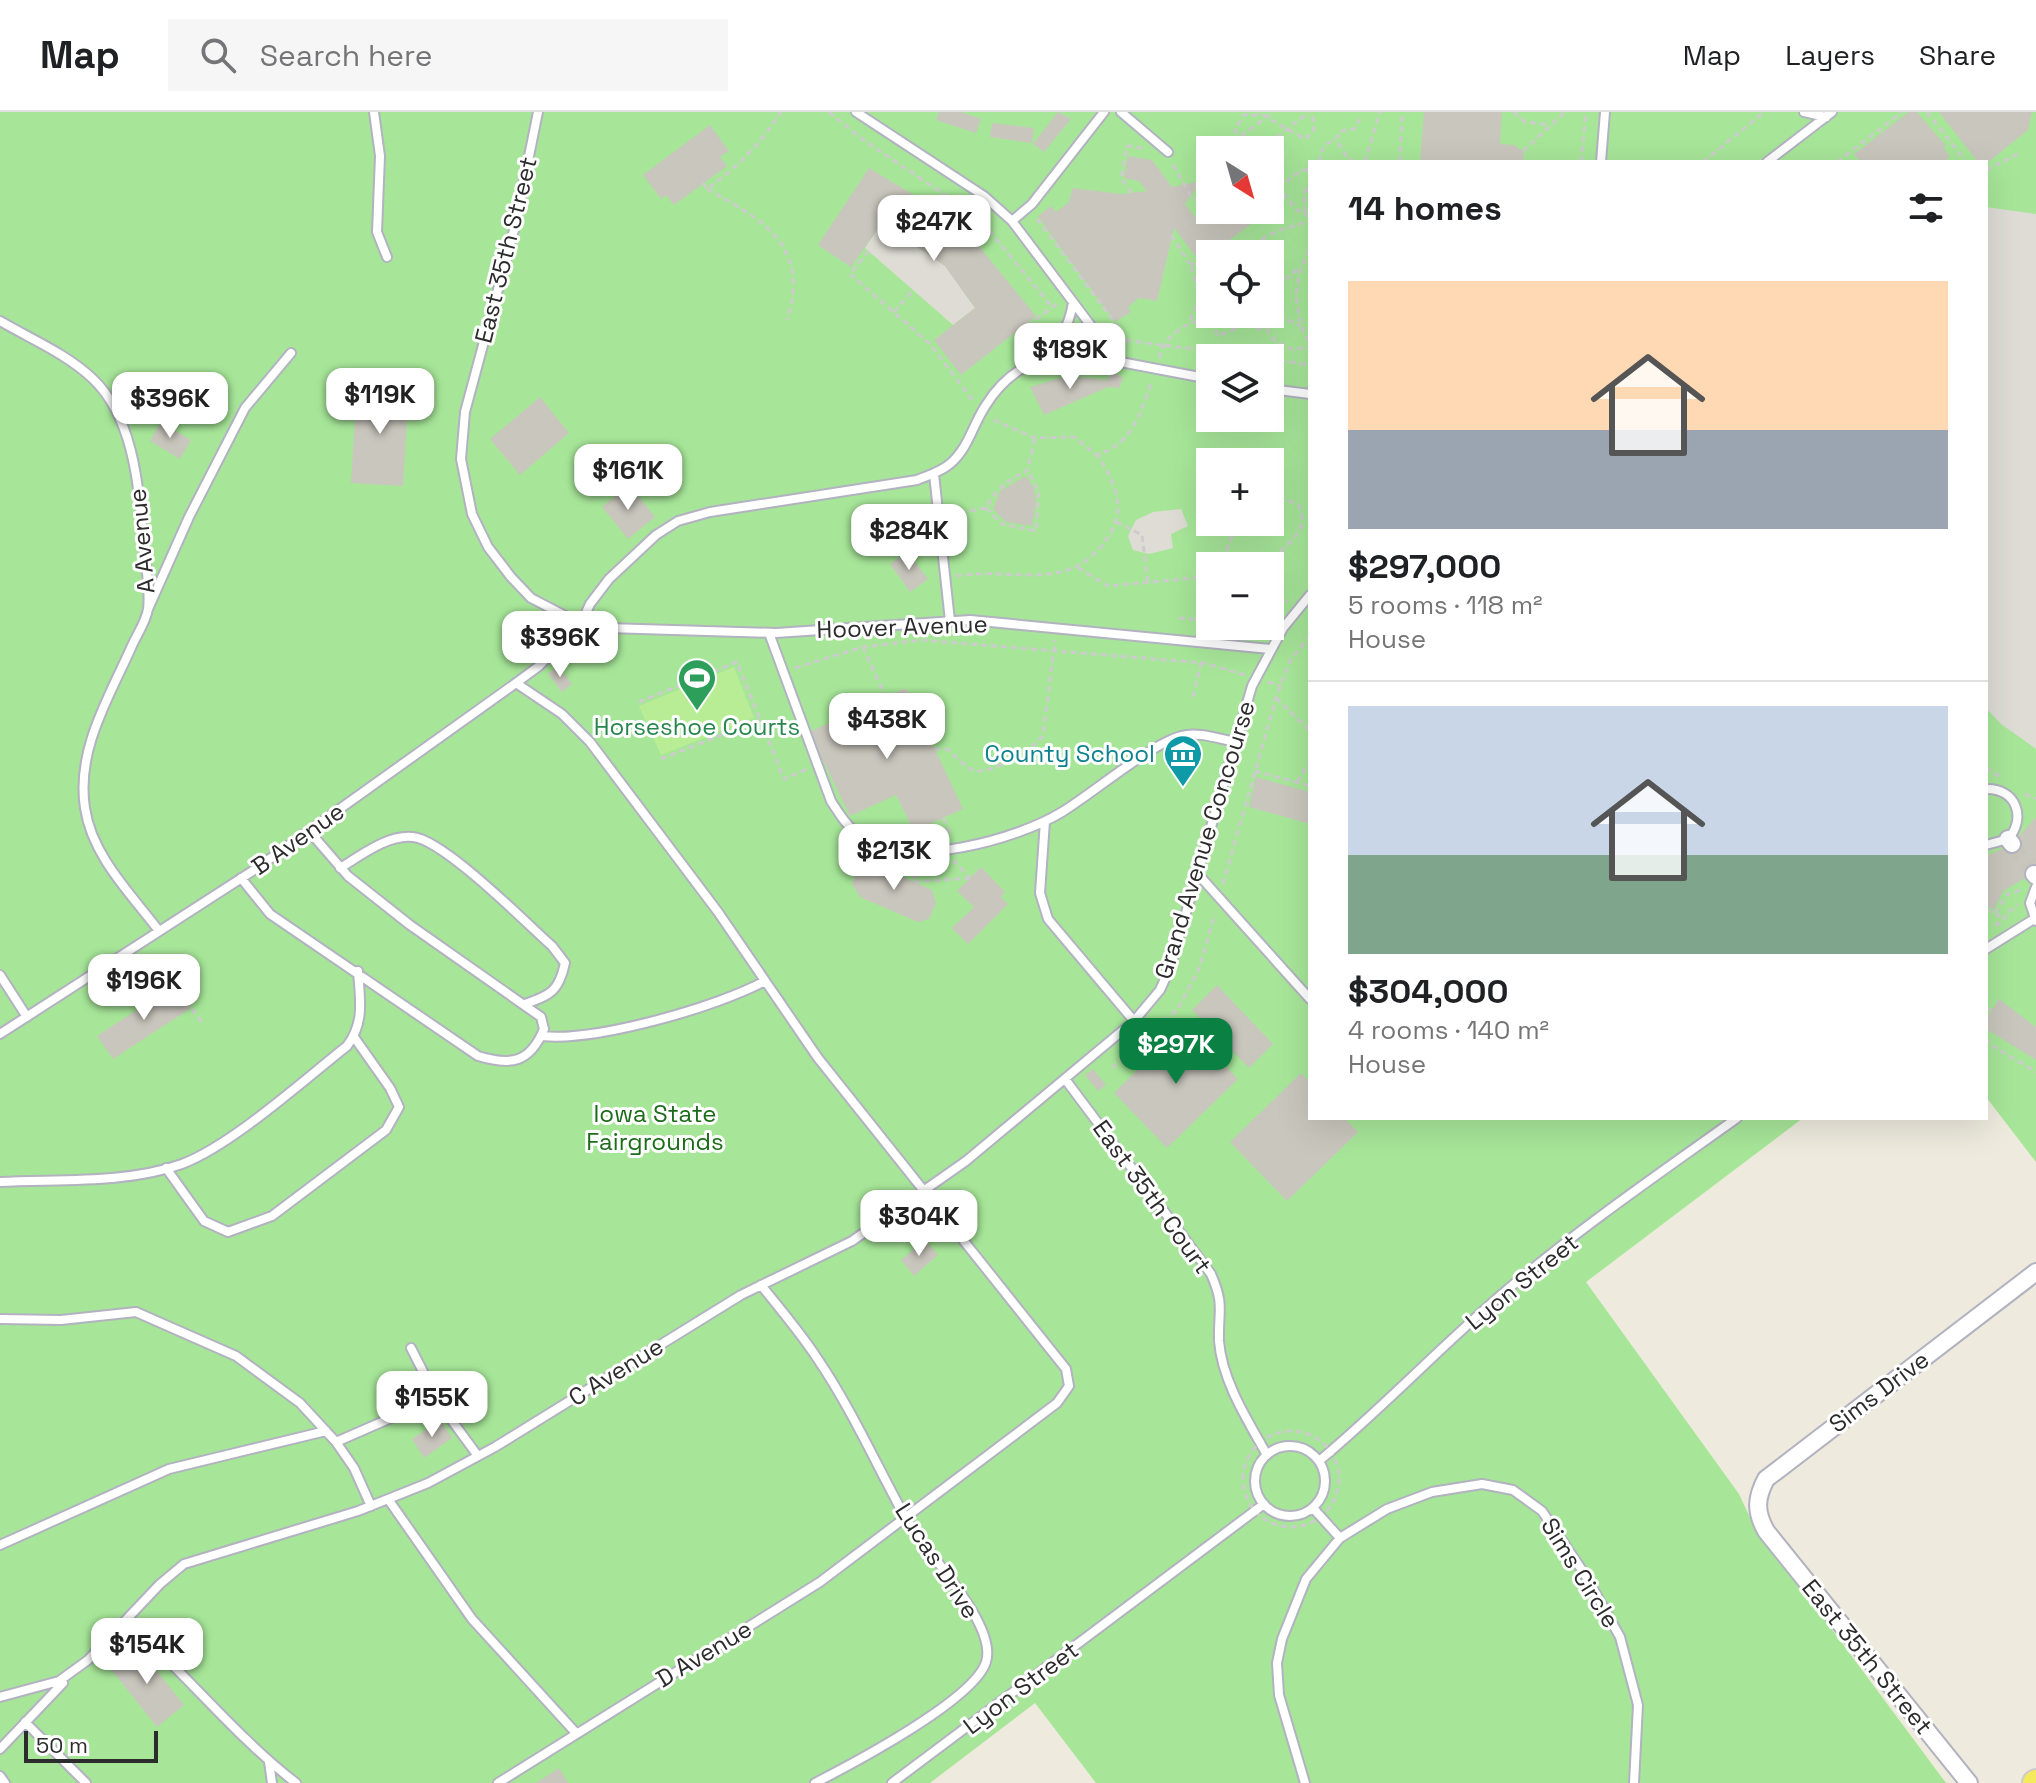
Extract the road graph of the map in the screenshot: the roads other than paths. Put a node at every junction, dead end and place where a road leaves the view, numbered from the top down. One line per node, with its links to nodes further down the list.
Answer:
1 (374, 112): 13 (lane)
2 (538, 112): 26 (lane, East 35th Street)
3 (856, 112): 12 (lane)
4 (1104, 112): 12 (lane)
5 (1121, 112): 9 (lane)
6 (1605, 112): 10 (lane)
7 (1804, 112): 8 (lane)
8 (1829, 114): 11 (lane)
9 (1168, 152)
10 (1601, 160)
11 (1770, 160)
12 (1012, 221): 14 (lane)
13 (387, 257)
14 (1071, 298): 17 (lane); 18 (lane)
15 (0, 321): 24 (lane, A Avenue)
16 (291, 353): 24 (lane)
17 (1037, 361): 18 (lane); 22 (lane)
18 (1119, 363): 19 (lane)
19 (1196, 377)
20 (1284, 391): 21 (lane)
21 (1308, 394)
22 (934, 474): 25 (lane); 26 (lane, B Avenue)
23 (1308, 598): 28 (lane, Grand Avenue Concourse)
24 (148, 610): 40 (lane, A Avenue)
25 (950, 621): 27 (lane, Hoover Avenue); 28 (lane, Hoover Avenue)
26 (581, 624): 27 (lane, Hoover Avenue); 29 (lane, B Avenue)
27 (769, 633): 32 (lane)
28 (1270, 649): 30 (lane, Grand Avenue Concourse)
29 (516, 683): 33 (lane, B Avenue); 44 (lane)
30 (1236, 742): 32 (lane); 36 (lane, Grand Avenue Concourse)
31 (1988, 787): 34 (lane)
32 (1045, 821): 48 (lane)
33 (309, 831): 35 (lane); 37 (lane, B Avenue)
34 (1988, 845)
35 (340, 868): 46 (lane); 46 (lane)
36 (1197, 873): 45 (lane); 48 (lane, Grand Avenue Concourse)
37 (241, 878): 40 (lane, B Avenue); 42 (lane)
38 (2035, 878): 39 (lane)
39 (2035, 920): 41 (lane)
40 (159, 931): 47 (lane, B Avenue)
41 (1988, 948)
42 (358, 971): 50 (lane); 51 (lane)
43 (0, 975): 47 (lane)
44 (765, 981): 50 (lane); 57 (lane)
45 (1308, 997)
46 (525, 1004): 50 (lane)
47 (27, 1017): 49 (lane, B Avenue)
48 (1134, 1021): 52 (lane, Grand Avenue Concourse)
49 (0, 1034)
50 (542, 1036)
51 (354, 1037): 55 (lane); 55 (lane)
52 (1079, 1067): 53 (lane, C Avenue)
53 (1065, 1079): 57 (lane, C Avenue); 65 (lane, East 35th Court)
54 (1734, 1120): 67 (lane, Lyon Street)
55 (166, 1168): 56 (lane)
56 (0, 1182)
57 (923, 1193): 59 (lane, C Avenue); 72 (lane, D Avenue)
58 (2036, 1272): 73 (street, Sims Drive)
59 (761, 1285): 66 (lane, C Avenue); 72 (lane, Lucas Drive)
60 (0, 1319): 63 (lane)
61 (411, 1348): 62 (lane)
62 (439, 1403): 64 (lane); 66 (lane)
63 (326, 1431): 64 (lane); 75 (lane)
64 (336, 1442): 70 (lane)
65 (1267, 1455): 67 (lane); 69 (lane)
66 (478, 1456): 68 (lane, C Avenue)
67 (1319, 1461): 71 (lane)
68 (388, 1499): 70 (lane, C Avenue); 80 (lane)
69 (1264, 1504): 71 (lane); 90 (lane, Lyon Street)
70 (371, 1506): 76 (lane, C Avenue)
71 (1313, 1508): 74 (lane)
72 (907, 1519): 80 (lane, D Avenue); 89 (lane, Lucas Drive)
73 (1766, 1531): 93 (street, East 35th Street)
74 (1340, 1538): 91 (lane, Sims Circle); 92 (lane, Sims Circle)
75 (0, 1545)
76 (126, 1621): 77 (lane); 82 (lane)
77 (88, 1660): 78 (lane); 79 (lane)
78 (0, 1697)
79 (25, 1722): 81 (lane); 85 (lane)
80 (576, 1733): 88 (lane, D Avenue)
81 (0, 1749)
82 (269, 1761): 86 (lane); 87 (lane)
83 (0, 1776): 84 (lane)
84 (5, 1783)
85 (86, 1783)
86 (272, 1783)
87 (296, 1783)
88 (498, 1783)
89 (815, 1783)
90 (892, 1783)
91 (1305, 1783)
92 (1634, 1783)
93 (1969, 1783)

